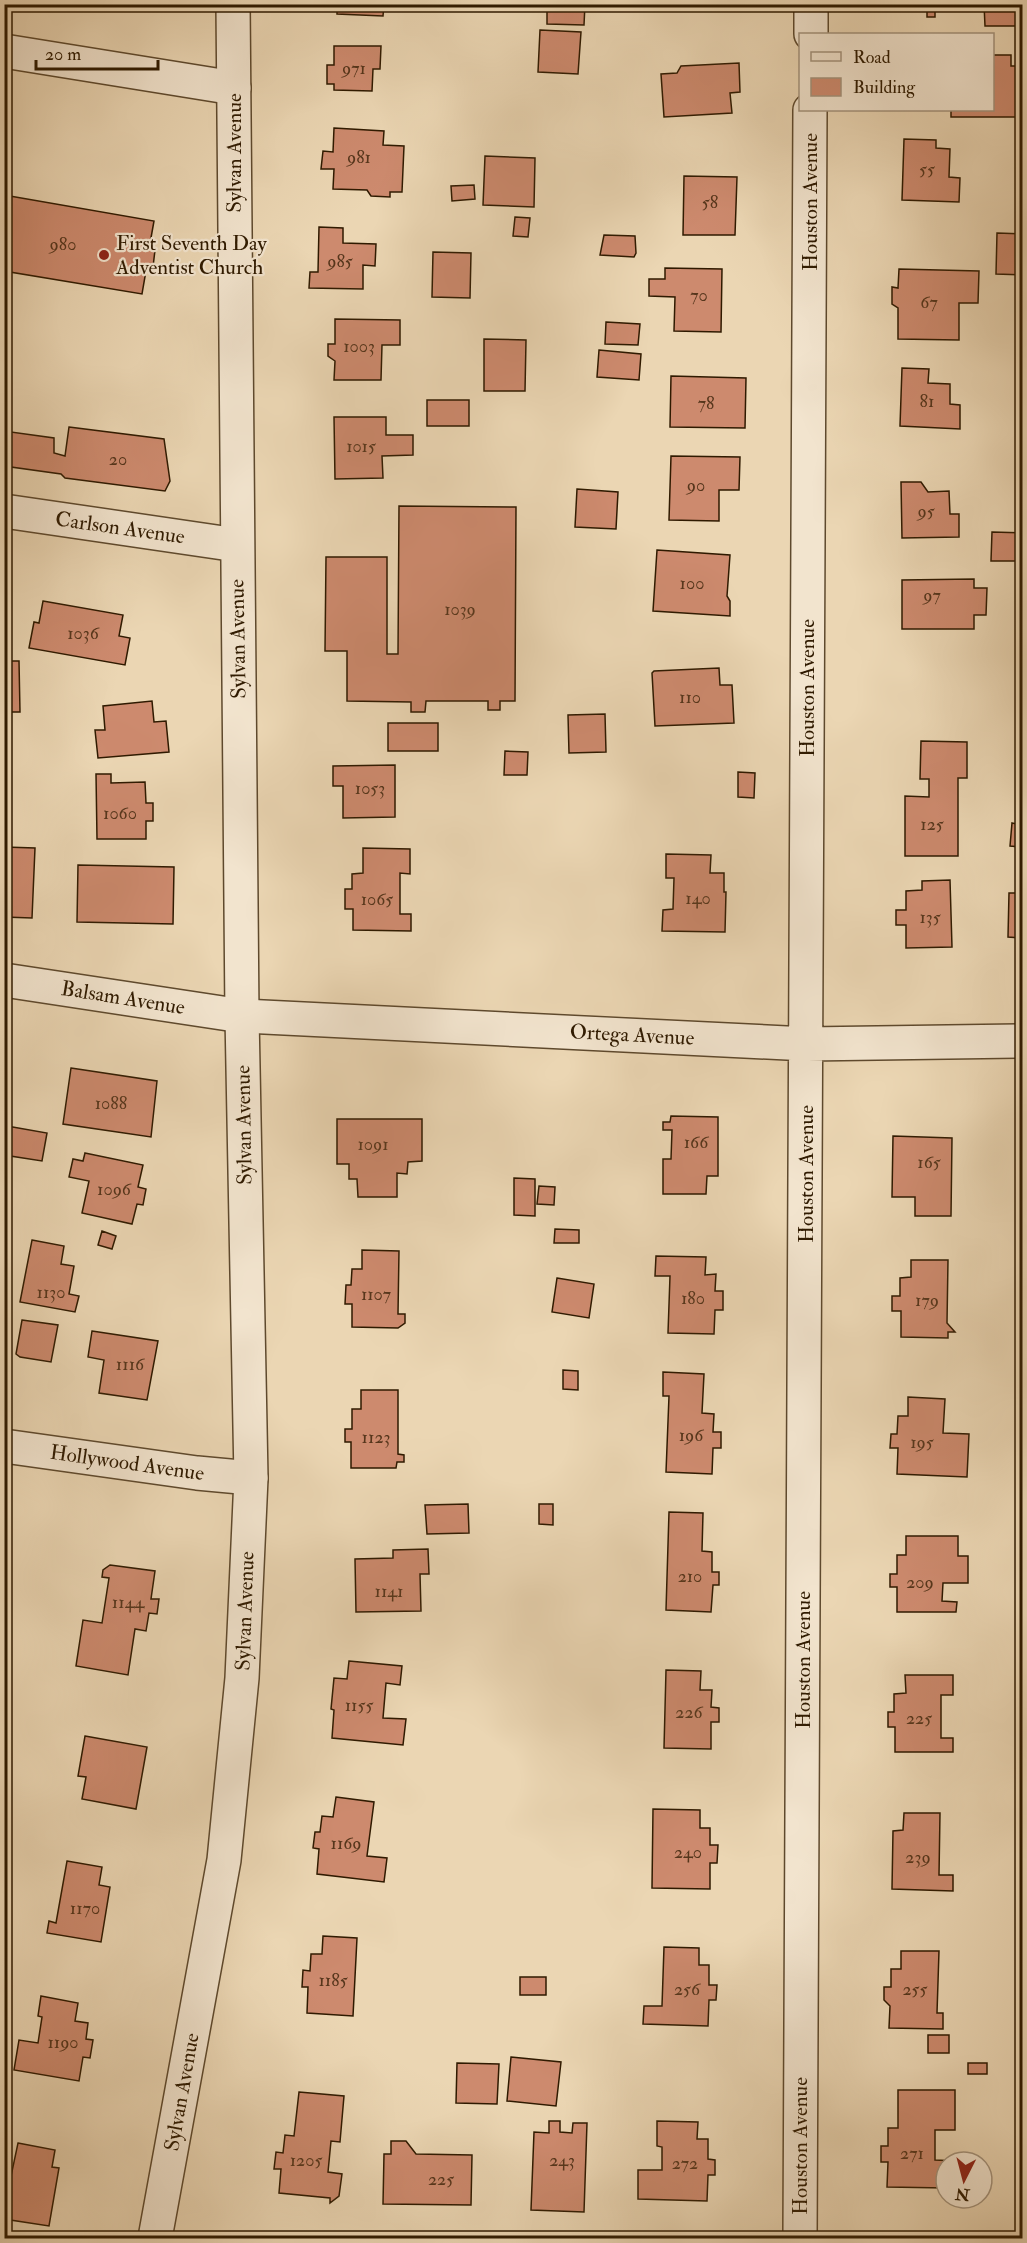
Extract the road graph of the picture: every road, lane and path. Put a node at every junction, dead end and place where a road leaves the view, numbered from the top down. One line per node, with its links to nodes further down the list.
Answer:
1 (233, 4): 5 (street, Sylvan Avenue)
2 (811, 4): 3 (street)
3 (810, 33)
4 (4, 51): 5 (street)
5 (234, 88): 8 (street, Sylvan Avenue)
6 (810, 111): 12 (street, Houston Avenue)
7 (4, 511): 8 (street, Carlson Avenue)
8 (237, 545): 10 (street, Sylvan Avenue)
9 (4, 980): 10 (street, Balsam Avenue)
10 (242, 1016): 12 (street, Ortega Avenue); 14 (street, Sylvan Avenue)
11 (1023, 1041): 12 (street, Ortega Avenue)
12 (807, 1044): 16 (street, Houston Avenue)
13 (4, 1446): 14 (street, Hollywood Avenue)
14 (251, 1478): 15 (street, Sylvan Avenue)
15 (155, 2238)
16 (800, 2238)

